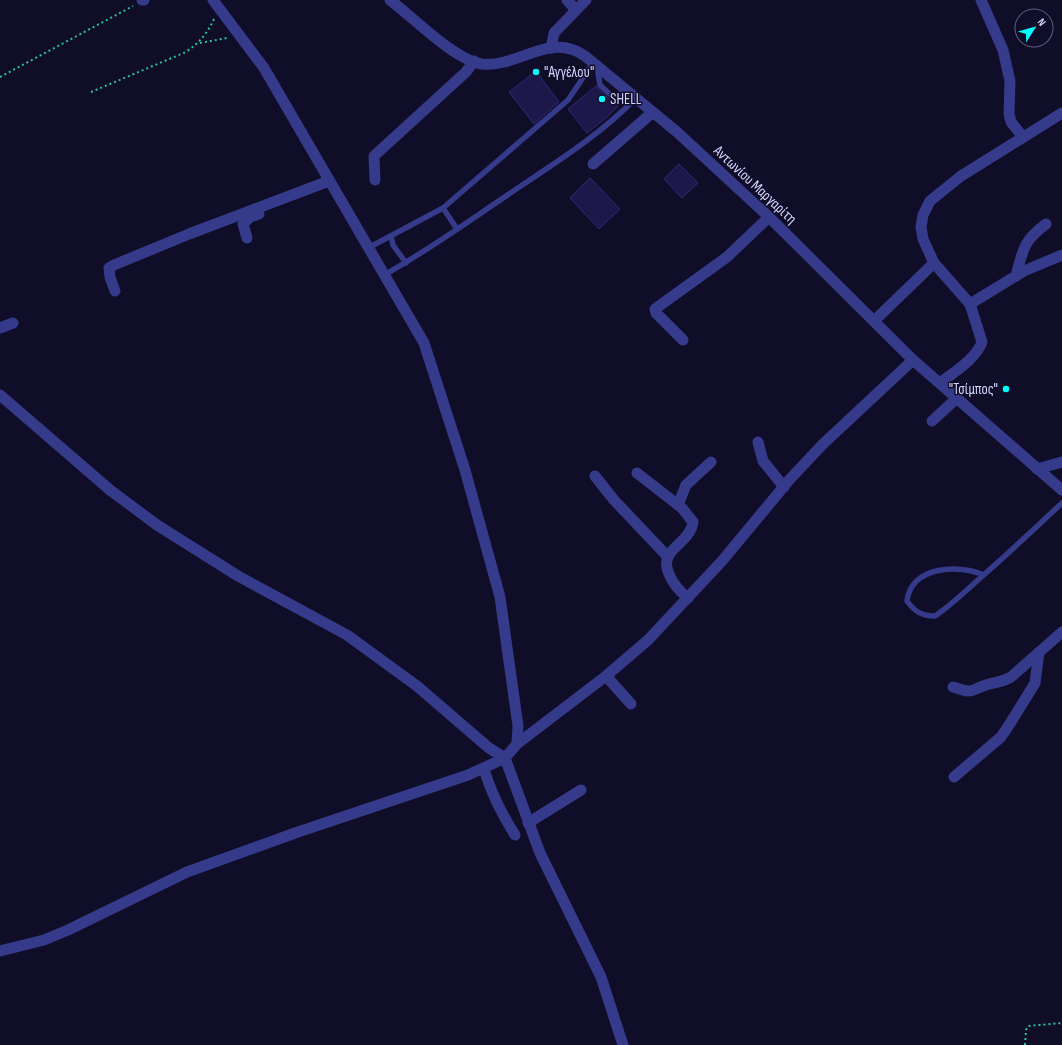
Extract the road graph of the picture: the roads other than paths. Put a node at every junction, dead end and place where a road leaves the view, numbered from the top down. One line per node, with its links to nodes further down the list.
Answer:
1 (390, 0): 8 (street, Αντωνίου Μαργαρίτη)
2 (567, 0): 6 (street)
3 (586, 0): 6 (street)
4 (981, 0): 15 (street)
5 (216, 3): 18 (street)
6 (576, 10): 7 (street)
7 (551, 48): 8 (street, Αντωνίου Μαργαρίτη); 9 (street, Αντωνίου Μαργαρίτη)
8 (474, 61): 17 (street)
9 (593, 63): 12 (street, Αντωνίου Μαργαρίτη); 19 (lane)
10 (598, 73): 11 (lane)
11 (622, 96)
12 (636, 98): 13 (street, Αντωνίου Μαργαρίτη); 22 (lane)
13 (653, 112): 16 (street); 20 (street, Αντωνίου Μαργαρίτη)
14 (1062, 113): 15 (street)
15 (1023, 138): 28 (street)
16 (593, 164)
17 (375, 180)
18 (331, 184): 24 (street); 25 (street); 31 (street)
19 (443, 208): 22 (lane); 23 (lane)
20 (768, 217): 33 (street, Αντωνίου Μαργαρίτη); 36 (street)
21 (1046, 224): 30 (street)
22 (457, 229): 27 (lane)
23 (391, 236): 25 (lane); 27 (lane)
24 (247, 238)
25 (368, 248): 29 (street)
26 (1062, 255): 30 (street)
27 (406, 263): 29 (lane)
28 (934, 263): 32 (street); 33 (street)
29 (384, 275): 60 (street)
30 (1016, 276): 32 (street)
31 (115, 291)
32 (970, 304): 38 (street)
33 (875, 320): 37 (street, Αντωνίου Μαργαρίτη)
34 (13, 324): 35 (street)
35 (0, 328)
36 (683, 340)
37 (913, 360): 38 (street, Αντωνίου Μαργαρίτη); 48 (street)
38 (940, 383): 40 (street, Αντωνίου Μαργαρίτη)
39 (0, 395): 61 (street)
40 (956, 398): 41 (street); 45 (street, Αντωνίου Μαργαρίτη)
41 (932, 421)
42 (758, 442): 48 (street)
43 (711, 462): 51 (street)
44 (1062, 462): 45 (street)
45 (1037, 469): 49 (street, Αντωνίου Μαργαρίτη)
46 (637, 473): 51 (street)
47 (595, 476): 52 (street)
48 (784, 487): 54 (street)
49 (1062, 490)
50 (1062, 503): 53 (lane)
51 (678, 504): 52 (street)
52 (668, 557): 54 (street)
53 (984, 575): 53 (lane)
54 (688, 598): 57 (street)
55 (1062, 632): 56 (street)
56 (1039, 652): 58 (street); 63 (street)
57 (606, 676): 59 (street); 60 (street)
58 (953, 687)
59 (631, 704)
60 (518, 744): 61 (street)
61 (505, 758): 62 (street); 65 (street)
62 (484, 769): 66 (street); 67 (street)
63 (954, 777)
64 (581, 790): 65 (street)
65 (528, 822): 68 (street)
66 (515, 835)
67 (0, 951)
68 (623, 1045)

